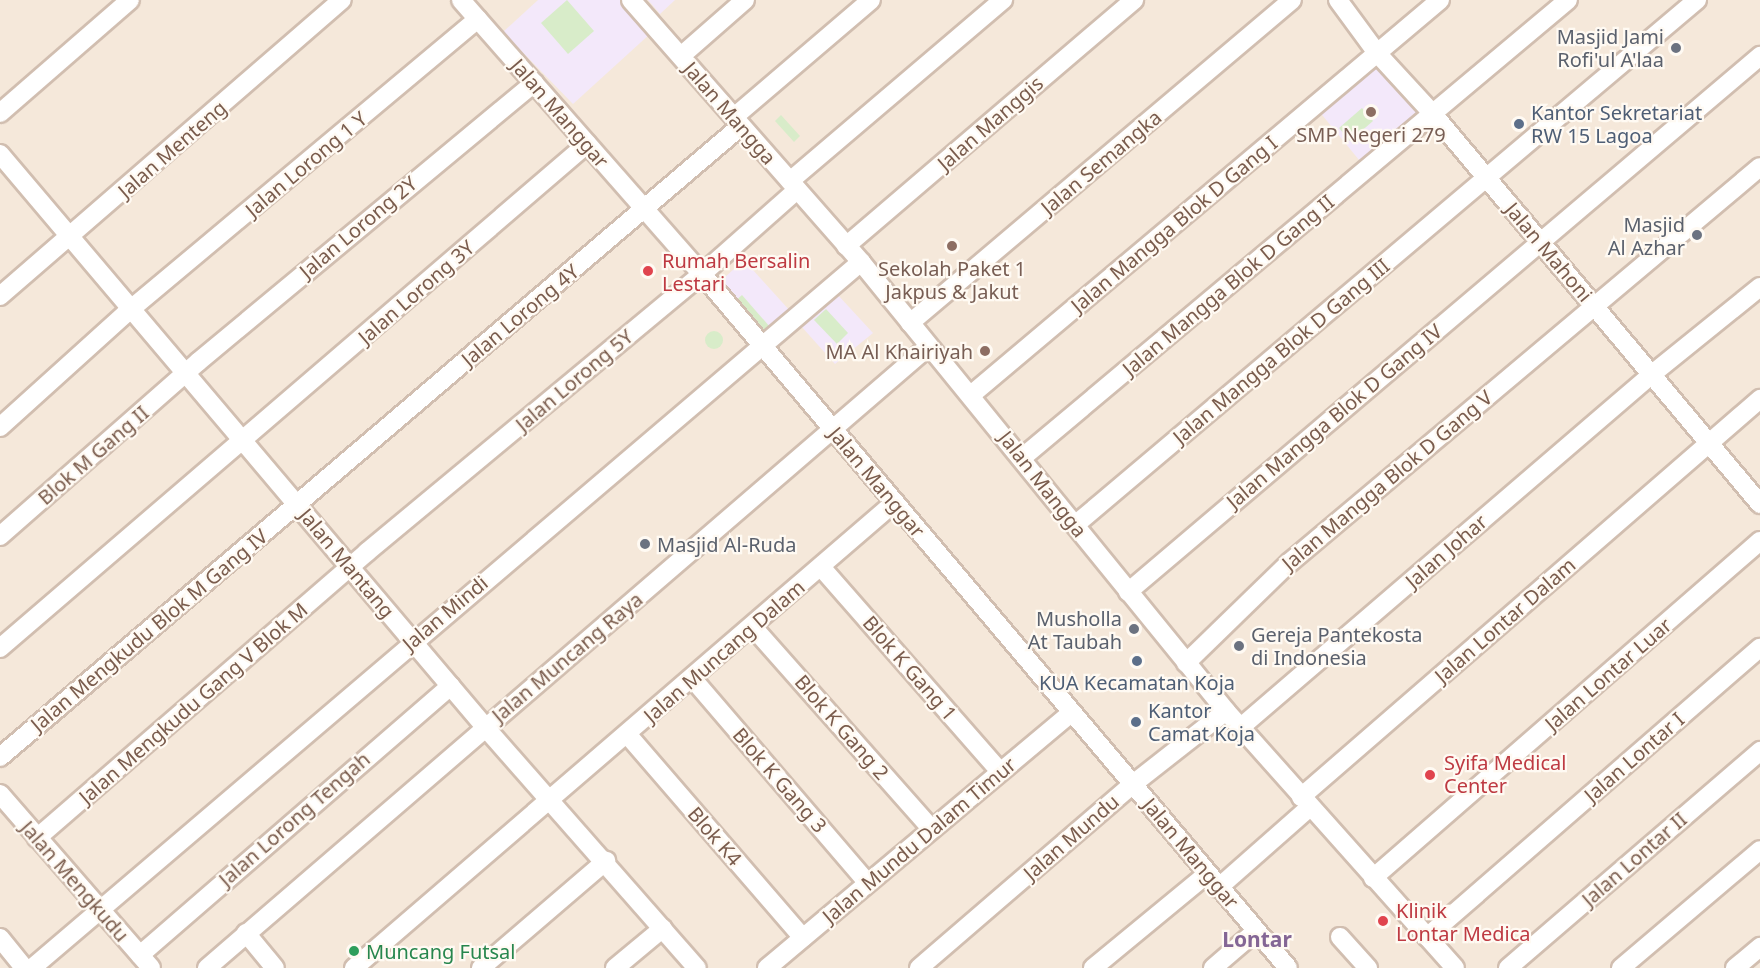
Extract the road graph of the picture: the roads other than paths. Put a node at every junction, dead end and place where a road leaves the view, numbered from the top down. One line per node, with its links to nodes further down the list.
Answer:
1 (130, 0): 19 (street)
2 (342, 0): 28 (street, Jalan Menteng)
3 (461, 0): 14 (street, Jalan Manggar)
4 (631, 0): 16 (street, Jalan Mangga)
5 (745, 0): 16 (street)
6 (872, 0): 21 (street, Jalan Lorong 4Y)
7 (1003, 0): 26 (street, Jalan Lorong 5Y)
8 (1134, 0): 30 (street, Jalan Manggis)
9 (1292, 0): 37 (street, Jalan Semangka)
10 (1338, 0): 15 (street, Jalan Mahoni)
11 (1440, 0): 15 (street, Jalan Mangga Blok D Gang I)
12 (1568, 0): 20 (street, Jalan Mangga Blok D Gang II)
13 (1697, 0): 25 (street, Jalan Mangga Blok D Gang III)
14 (478, 19): 18 (street, Jalan Manggar); 36 (street, Jalan Lorong 1 Y)
15 (1377, 53): 20 (street, Jalan Mahoni); 42 (street, Jalan Mangga Blok D Gang I)
16 (681, 56): 21 (street, Jalan Mangga)
17 (1760, 56): 29 (street, Jalan Mangga Blok D Gang IV)
18 (534, 83): 22 (street, Jalan Manggar); 40 (street, Jalan Lorong 2Y)
19 (0, 113)
20 (1433, 114): 25 (street, Jalan Mahoni); 48 (street, Jalan Mangga Blok D Gang II)
21 (738, 121): 26 (street, Jalan Mangga); 27 (street, Jalan Lorong 4Y)
22 (587, 144): 27 (street, Jalan Manggar); 46 (street, Jalan Lorong 3Y)
23 (0, 154): 28 (street, Jalan Mantang)
24 (1760, 167): 35 (street, Jalan Mangga Blok D Gang V)
25 (1486, 177): 29 (street, Jalan Mahoni); 52 (street, Jalan Mangga Blok D Gang III)
26 (794, 185): 30 (street, Jalan Mangga); 32 (street, Jalan Lorong 5Y)
27 (644, 210): 32 (street, Jalan Manggar); 50 (street, Jalan Lorong 4Y)
28 (72, 236): 34 (street, Jalan Menteng); 36 (street, Jalan Mantang)
29 (1542, 243): 35 (street, Jalan Mahoni); 57 (street, Jalan Mangga Blok D Gang IV)
30 (846, 246): 31 (street, Jalan Mangga)
31 (861, 262): 37 (street, Jalan Mangga); 39 (street, Jalan Mindi)
32 (702, 274): 39 (street, Jalan Manggar); 55 (street, Jalan Lorong 5Y)
33 (1760, 287): 41 (street, Jalan Johar)
34 (0, 296)
35 (1596, 307): 41 (street, Jalan Mahoni); 62 (street, Jalan Mangga Blok D Gang V)
36 (134, 308): 40 (street, Jalan Mantang); 44 (street, Jalan Lorong 1 Y)
37 (910, 323): 38 (street, Jalan Mangga)
38 (928, 347): 42 (street, Jalan Mangga); 45 (street, Jalan Muncang Raya)
39 (764, 348): 45 (street, Jalan Manggar); 59 (street, Jalan Mindi)
40 (185, 373): 46 (street, Jalan Mantang); 53 (street, Blok M Gang II)
41 (1651, 375): 47 (street, Jalan Mahoni); 68 (street, Jalan Johar)
42 (971, 394): 48 (street, Jalan Mangga)
43 (1760, 399): 47 (street, Jalan Lontar Dalam)
44 (0, 427)
45 (834, 430): 49 (street, Jalan Manggar); 67 (street, Jalan Muncang Raya)
46 (244, 440): 50 (street, Jalan Mantang); 60 (street, Jalan Lorong 3Y)
47 (1708, 443): 51 (street, Jalan Mahoni); 76 (street, Jalan Lontar Dalam)
48 (1023, 457): 52 (street, Jalan Mangga)
49 (895, 502): 56 (street, Jalan Muncang Dalam); 66 (street, Jalan Manggar)
50 (297, 504): 55 (street, Jalan Mantang); 71 (street, Jalan Mengkudu Blok M Gang IV)
51 (1760, 504)
52 (1075, 525): 57 (street, Jalan Mangga)
53 (0, 536)
54 (1760, 541): 81 (street, Jalan Lontar Luar)
55 (349, 567): 59 (street, Jalan Mantang); 78 (street, Jalan Mengkudu Gang V Blok M)
56 (821, 567): 58 (street, Jalan Muncang Dalam); 72 (street, Blok K Gang 1)
57 (1128, 592): 62 (street, Jalan Mangga)
58 (752, 626): 63 (street, Jalan Muncang Dalam); 77 (street, Blok K Gang 2)
59 (413, 640): 64 (street, Jalan Mantang); 84 (street, Jalan Mindi)
60 (0, 648)
61 (1760, 648): 89 (street, Jalan Lontar I)
62 (1186, 663): 65 (street, Jalan Mangga)
63 (692, 678): 69 (street, Jalan Muncang Dalam); 83 (street, Blok K Gang 3)
64 (451, 686): 67 (street, Jalan Mantang); 93 (street, Jalan Lorong Tengah)
65 (1226, 711): 68 (street, Jalan Mangga); 73 (street, Jalan Mundu)
66 (1071, 713): 72 (street, Jalan Mundu Dalam Timur); 73 (street, Jalan Manggar)
67 (485, 727): 75 (street, Jalan Mantang); 87 (street, Jalan Muncang Raya)
68 (1241, 727): 76 (street, Jalan Mangga)
69 (627, 734): 75 (street, Jalan Muncang Dalam); 91 (street, Blok K4)
70 (1760, 751): 109 (street, Jalan Lontar II)
71 (0, 757)
72 (999, 770): 77 (street, Jalan Mundu Dalam Timur)
73 (1133, 784): 82 (street, Jalan Manggar); 103 (street, Jalan Mundu)
74 (0, 794): 78 (street, Jalan Mengkudu)
75 (551, 798): 80 (street, Jalan Mantang); 98 (street, Jalan Muncang Dalam)
76 (1306, 802): 81 (street, Jalan Mangga); 82 (street, Jalan Lontar Dalam)
77 (931, 828): 83 (street, Jalan Mundu Dalam Timur)
78 (37, 838): 84 (street, Jalan Mengkudu)
79 (1760, 850): 110 (street)
80 (606, 861): 85 (street, Jalan Mantang); 99 (street)
81 (1373, 878): 89 (street, Jalan Mangga)
82 (1212, 881): 86 (street, Jalan Manggar); 104 (street, Jalan Lontar Dalam)
83 (868, 883): 91 (street, Jalan Mundu Dalam Timur)
84 (100, 911): 93 (street, Jalan Mengkudu); 95 (street, Jalan Mindi)
85 (663, 928): 100 (street); 101 (street, Jalan Mantang)
86 (1256, 931): 105 (street); 106 (street, Jalan Manggar)
87 (246, 933): 96 (street, Jalan Muncang Raya); 97 (street)
88 (1340, 937): 107 (street)
89 (1427, 937): 108 (street, Jalan Mangga)
90 (0, 938): 94 (street)
91 (802, 938): 102 (street, Jalan Mundu Dalam Timur)
92 (1760, 947): 111 (street)
93 (145, 961)
94 (24, 968)
95 (32, 968)
96 (207, 968)
97 (275, 968)
98 (354, 968)
99 (481, 968)
100 (615, 968)
101 (697, 968)
102 (767, 968)
103 (919, 968)
104 (1093, 968)
105 (1213, 968)
106 (1288, 968)
107 (1368, 968)
108 (1455, 968)
109 (1508, 968)
110 (1621, 968)
111 (1735, 968)

